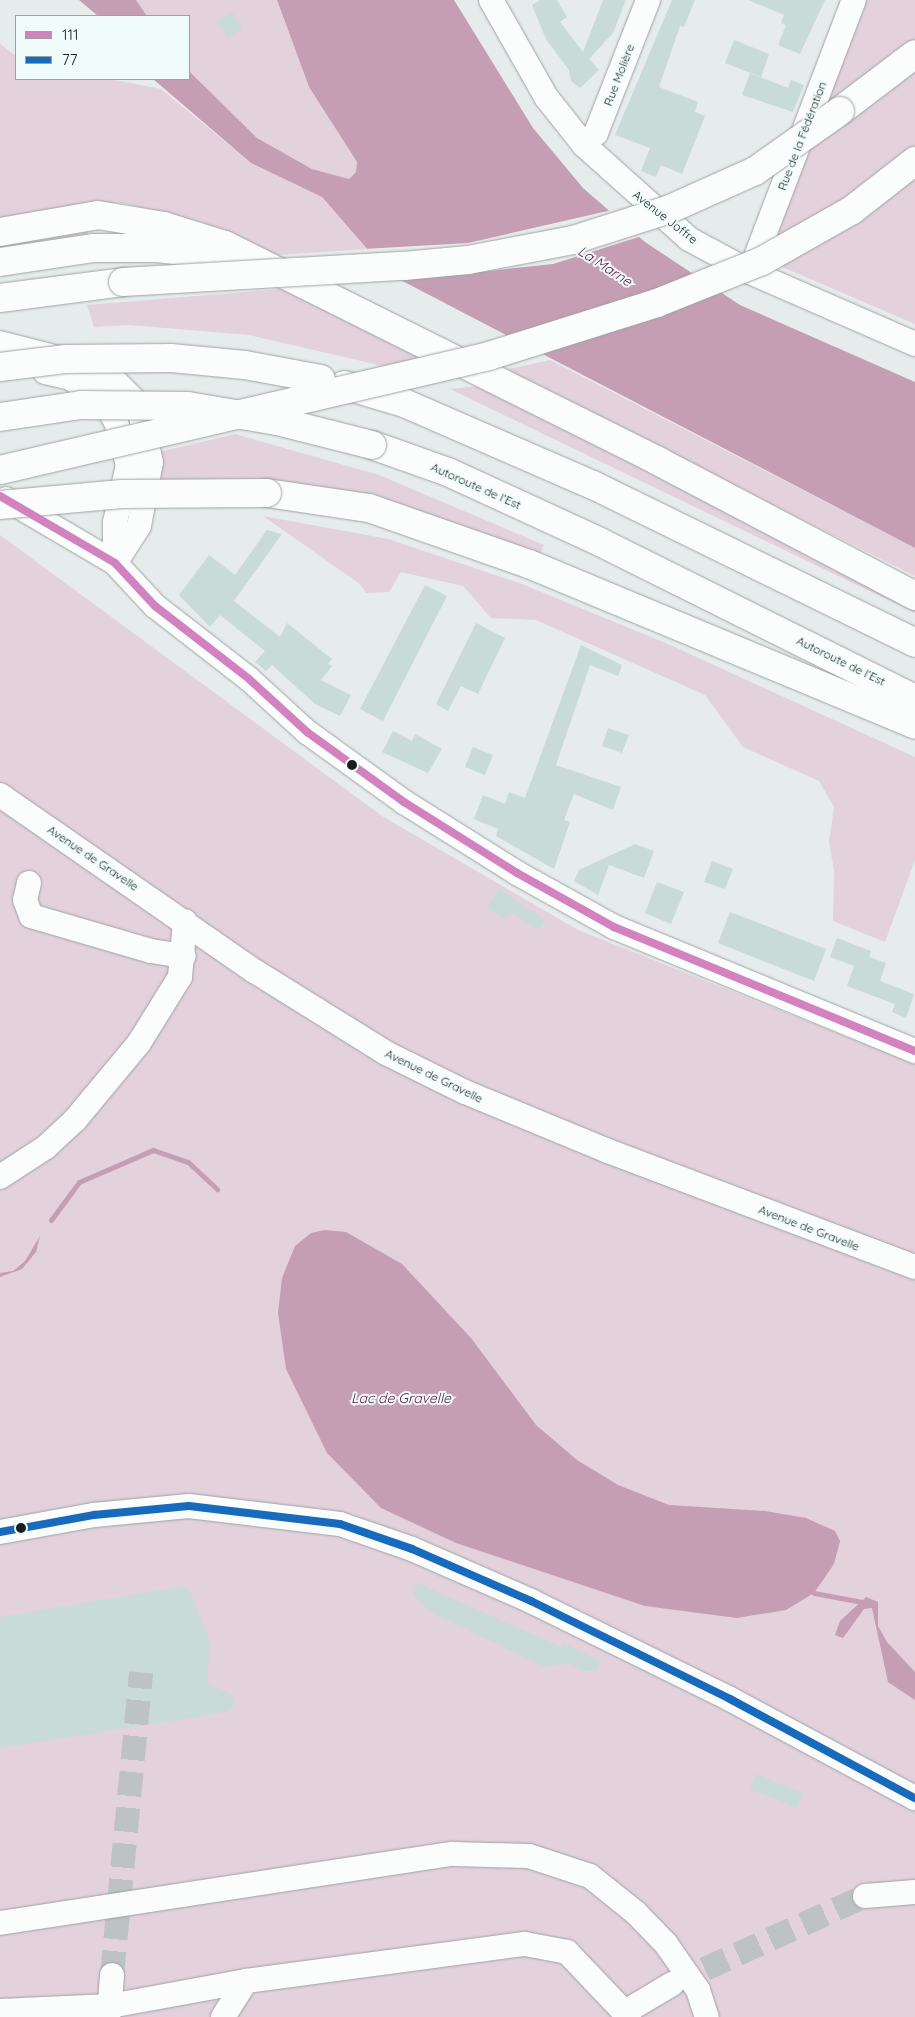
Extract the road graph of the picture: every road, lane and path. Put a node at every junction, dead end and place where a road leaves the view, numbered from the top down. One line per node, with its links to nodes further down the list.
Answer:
1 (490, 0): 5 (street, Avenue Joffre)
2 (648, 0): 5 (street, Rue Molière)
3 (854, 0): 9 (street, Rue de la Fédération)
4 (915, 54): 11 (highway, bridge)
5 (584, 145): 9 (street, Avenue Joffre)
6 (915, 161): 17 (highway, bridge)
7 (0, 232): 10 (highway)
8 (0, 262): 10 (highway)
9 (750, 272): 13 (street, Avenue Joffre)
10 (324, 297): 21 (highway)
11 (0, 298)
12 (0, 343): 20 (street)
13 (915, 344)
14 (0, 361): 20 (street)
15 (0, 367): 22 (highway, bridge)
16 (0, 417): 23 (highway, Autoroute de l’Est, bridge)
17 (0, 470)
18 (0, 496): 20 (street)
19 (0, 505): 24 (highway, bridge)
20 (115, 563): 29 (street)
21 (915, 596)
22 (915, 643)
23 (915, 699)
24 (915, 726)
25 (0, 794): 27 (street, Avenue de Gravelle)
26 (29, 883): 28 (street)
27 (185, 920): 28 (street); 31 (street, Avenue de Gravelle)
28 (184, 956): 30 (street)
29 (915, 1051)
30 (0, 1177)
31 (915, 1267)
32 (0, 1532): 33 (street)
33 (915, 1798)
34 (915, 1892): 35 (street)
35 (864, 1896)
36 (0, 1923): 44 (street)
37 (112, 1975): 41 (street)
38 (246, 1981): 41 (street); 42 (street); 43 (street)
39 (672, 1984): 42 (street)
40 (0, 2011): 41 (street)
41 (109, 2011)
42 (627, 2014)
43 (223, 2017)
44 (707, 2017)

